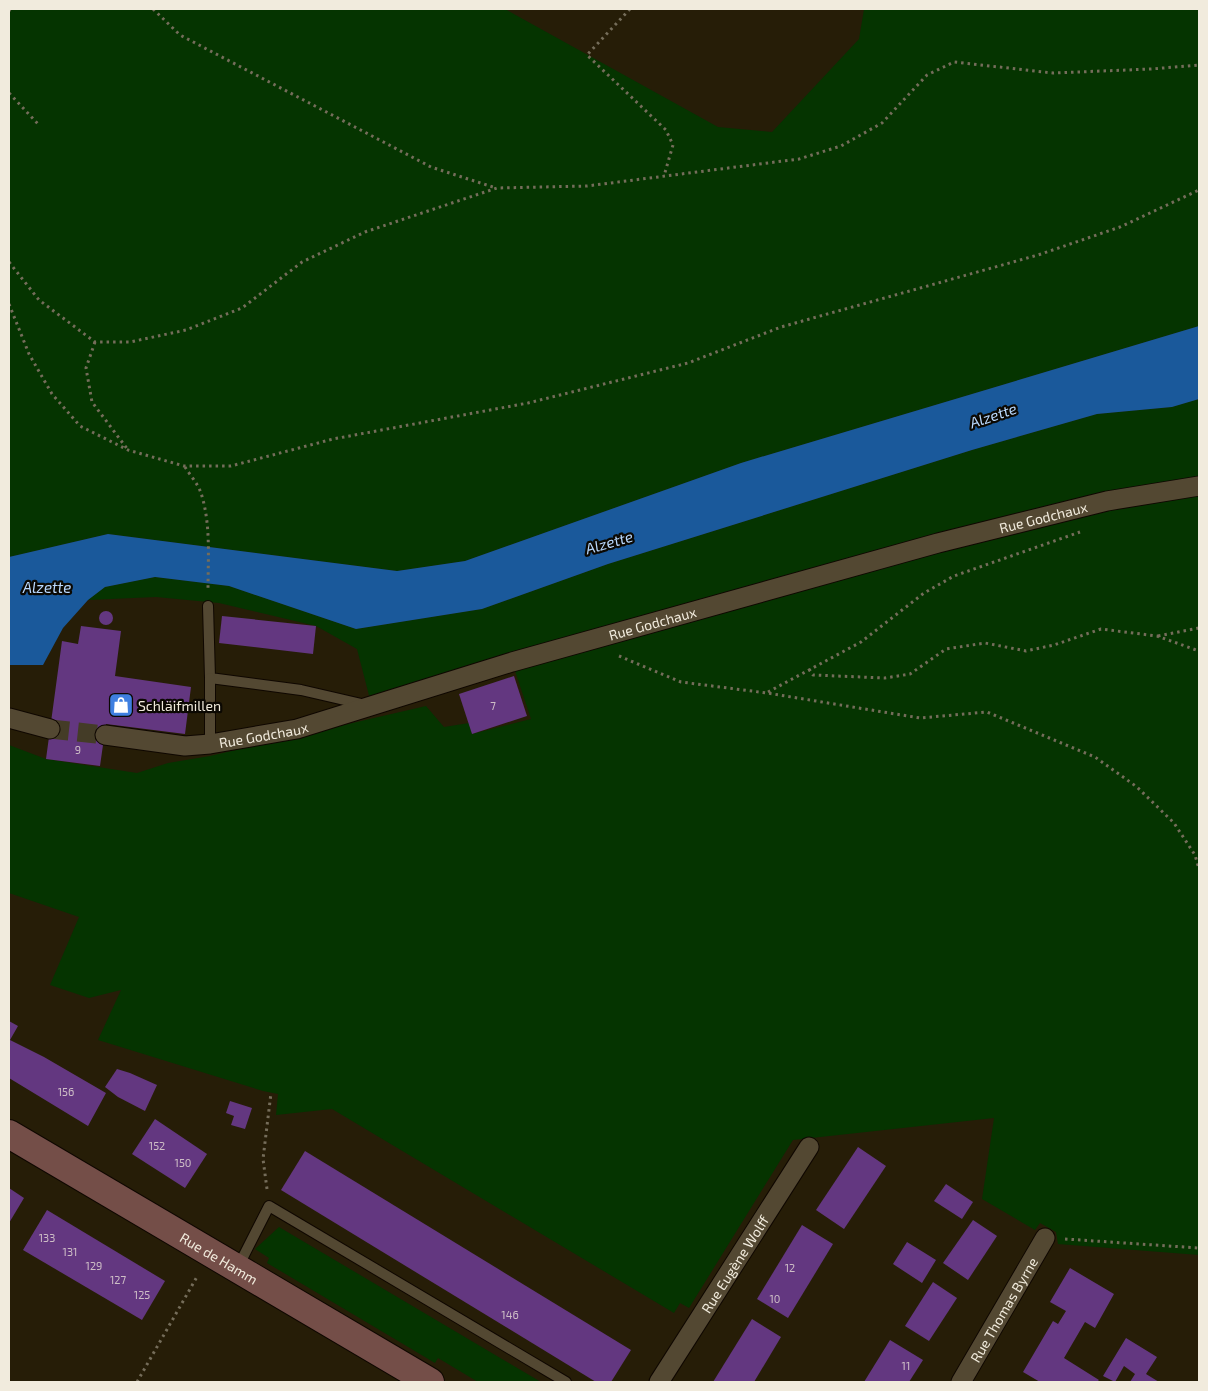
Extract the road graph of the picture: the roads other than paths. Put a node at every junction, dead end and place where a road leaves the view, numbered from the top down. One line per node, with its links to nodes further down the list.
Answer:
1 (1199, 486): 4 (street, Rue Godchaux)
2 (208, 606): 3 (lane)
3 (210, 678): 4 (lane); 8 (lane)
4 (372, 707): 8 (street, Rue Godchaux)
5 (9, 718): 6 (street)
6 (50, 728)
7 (105, 735): 8 (street, Rue Godchaux)
8 (210, 744)
9 (9, 1134): 12 (main road, Rue de Hamm)
10 (809, 1147): 16 (street, Rue Eugène Wolff)
11 (1044, 1238): 13 (street, Rue Thomas Byrne)
12 (237, 1268): 14 (main road, Rue de Hamm); 15 (lane)
13 (969, 1380)
14 (430, 1382)
15 (566, 1382)
16 (659, 1382)

